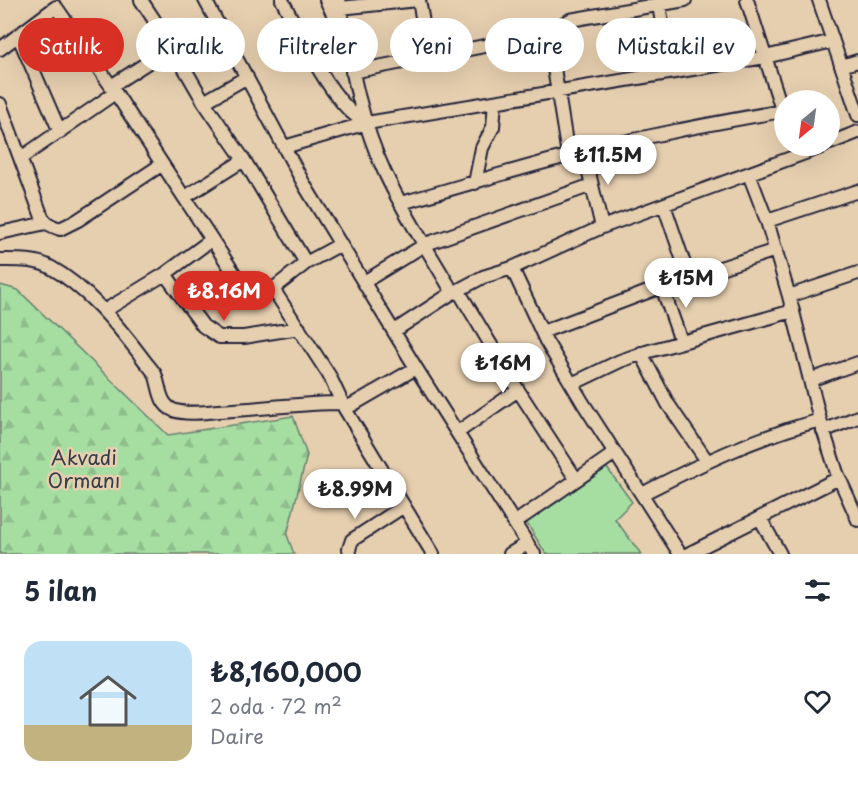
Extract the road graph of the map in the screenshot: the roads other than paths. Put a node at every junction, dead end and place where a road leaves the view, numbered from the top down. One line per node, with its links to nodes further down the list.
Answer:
1 (141, 0): 13 (street)
2 (205, 0): 31 (street)
3 (282, 0): 40 (street)
4 (326, 0): 14 (street)
5 (418, 0): 10 (street); 15 (street)
6 (685, 0): 11 (street)
7 (747, 0): 21 (street)
8 (819, 0): 19 (street)
9 (60, 4): 12 (street); 32 (street)
10 (340, 4)
11 (659, 5): 16 (street); 17 (street)
12 (41, 18)
13 (153, 18)
14 (335, 18)
15 (421, 18)
16 (582, 18)
17 (661, 18)
18 (18, 35): 20 (street)
19 (833, 40): 21 (street); 24 (street)
20 (0, 48)
21 (765, 57): 22 (street); 33 (street)
22 (756, 58)
23 (858, 61): 24 (street)
24 (841, 66): 39 (street)
25 (34, 72): 41 (street)
26 (138, 72): 32 (street)
27 (187, 72): 35 (street)
28 (352, 72): 40 (street)
29 (554, 72): 34 (street)
30 (670, 72): 34 (street)
31 (247, 78): 35 (street); 44 (street)
32 (113, 90): 41 (street); 50 (street)
33 (775, 90)
34 (557, 92): 36 (street); 46 (street)
35 (204, 102): 49 (street)
36 (495, 102): 40 (street); 52 (street)
37 (0, 104): 48 (street)
38 (774, 115): 45 (street)
39 (858, 115)
40 (367, 123): 44 (street); 56 (street)
41 (60, 132): 48 (street)
42 (858, 132): 43 (street)
43 (840, 139)
44 (284, 147): 63 (street)
45 (584, 152): 46 (street); 53 (street)
46 (568, 155): 52 (street)
47 (785, 156): 51 (street)
48 (21, 158): 59 (street)
49 (244, 160): 55 (street); 67 (street)
50 (161, 165): 55 (street); 59 (street)
51 (749, 174): 57 (street); 58 (street)
52 (475, 183): 56 (street)
53 (592, 185): 60 (street); 64 (street)
54 (858, 192): 58 (street)
55 (185, 197): 62 (street)
56 (400, 203): 64 (street)
57 (664, 205): 60 (street); 71 (street)
58 (767, 220): 65 (street)
59 (46, 223): 61 (street)
60 (602, 227): 68 (street)
61 (0, 234)
62 (211, 240): 70 (street); 74 (street)
63 (340, 244): 67 (street); 72 (street)
64 (426, 244): 72 (street); 75 (street)
65 (776, 250): 71 (street); 76 (street)
66 (0, 260): 78 (street)
67 (306, 263): 74 (street)
68 (512, 268): 75 (street); 81 (street)
69 (858, 273): 76 (street)
70 (165, 274): 78 (street); 79 (street)
71 (689, 278): 73 (street)
72 (364, 282): 80 (street)
73 (663, 286): 81 (street); 82 (street)
74 (273, 289): 79 (street)
75 (455, 292): 80 (street); 88 (street)
76 (789, 296): 77 (street)
77 (793, 310): 82 (street); 86 (street)
78 (104, 311): 89 (street)
79 (299, 328): 89 (street)
80 (394, 331): 85 (street)
81 (542, 332): 87 (street)
82 (681, 340): 83 (street)
83 (641, 353): 87 (street); 94 (street)
84 (858, 363): 86 (street)
85 (416, 368): 89 (street); 92 (street)
86 (810, 380): 91 (street)
87 (572, 384): 93 (street)
88 (518, 390): 92 (street); 96 (street)
89 (344, 406): 98 (street)
90 (858, 417): 91 (street)
91 (821, 425): 94 (street); 95 (street)
92 (458, 432): 101 (street)
93 (615, 453): 96 (street); 97 (street)
94 (707, 461): 97 (street)
95 (839, 478): 99 (street); 100 (street)
96 (576, 479): 101 (street)
97 (642, 494): 106 (street)
98 (404, 506): 103 (street); 104 (street)
99 (857, 515)
100 (760, 518): 107 (street); 108 (street)
101 (514, 523): 102 (street)
102 (531, 549): 105 (street)
103 (350, 554)
104 (433, 554)
105 (510, 554)
106 (680, 554)
107 (688, 554)
108 (780, 554)

